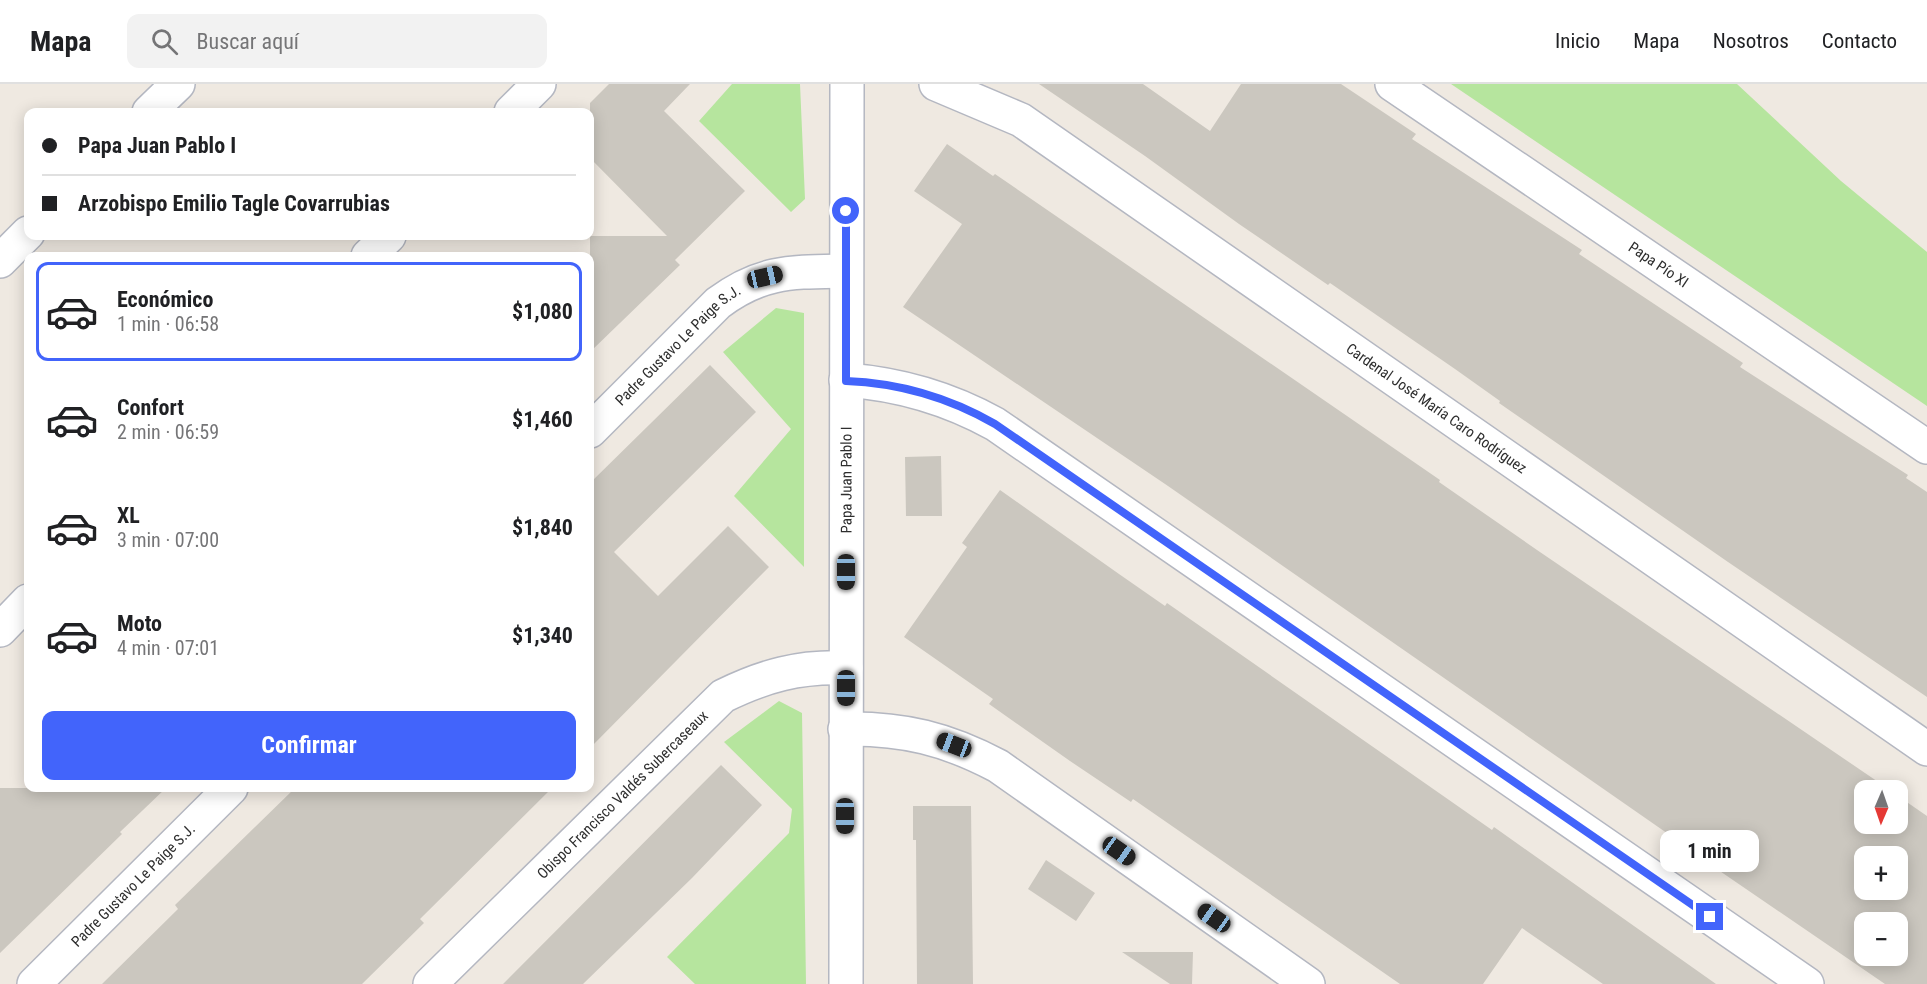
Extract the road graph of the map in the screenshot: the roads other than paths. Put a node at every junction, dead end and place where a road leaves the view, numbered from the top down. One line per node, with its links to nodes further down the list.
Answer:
1 (178, 84): 6 (street)
2 (539, 84): 7 (street)
3 (847, 84): 12 (street, Papa Juan Pablo I)
4 (936, 84): 20 (street, Cardenal José María Caro Rodríguez)
5 (1392, 84): 15 (street, Papa Pío XI)
6 (153, 108)
7 (515, 108)
8 (24, 237): 11 (street)
9 (385, 240): 10 (street)
10 (372, 252)
11 (0, 261)
12 (846, 271): 13 (street, Papa Juan Pablo I); 14 (street, Padre Gustavo Le Paige S.J.)
13 (846, 381): 18 (street, Papa Juan Pablo I); 26 (street)
14 (594, 427)
15 (1927, 447)
16 (24, 605): 17 (street)
17 (0, 630)
18 (846, 668): 19 (street, Papa Juan Pablo I); 23 (street, Obispo Francisco Valdés Subercaseaux)
19 (845, 729): 24 (street, Papa Juan Pablo I); 25 (street)
20 (1927, 749)
21 (227, 792): 22 (street, Padre Gustavo Le Paige S.J.)
22 (34, 984)
23 (430, 984)
24 (846, 984)
25 (1308, 984)
26 (1807, 984)

